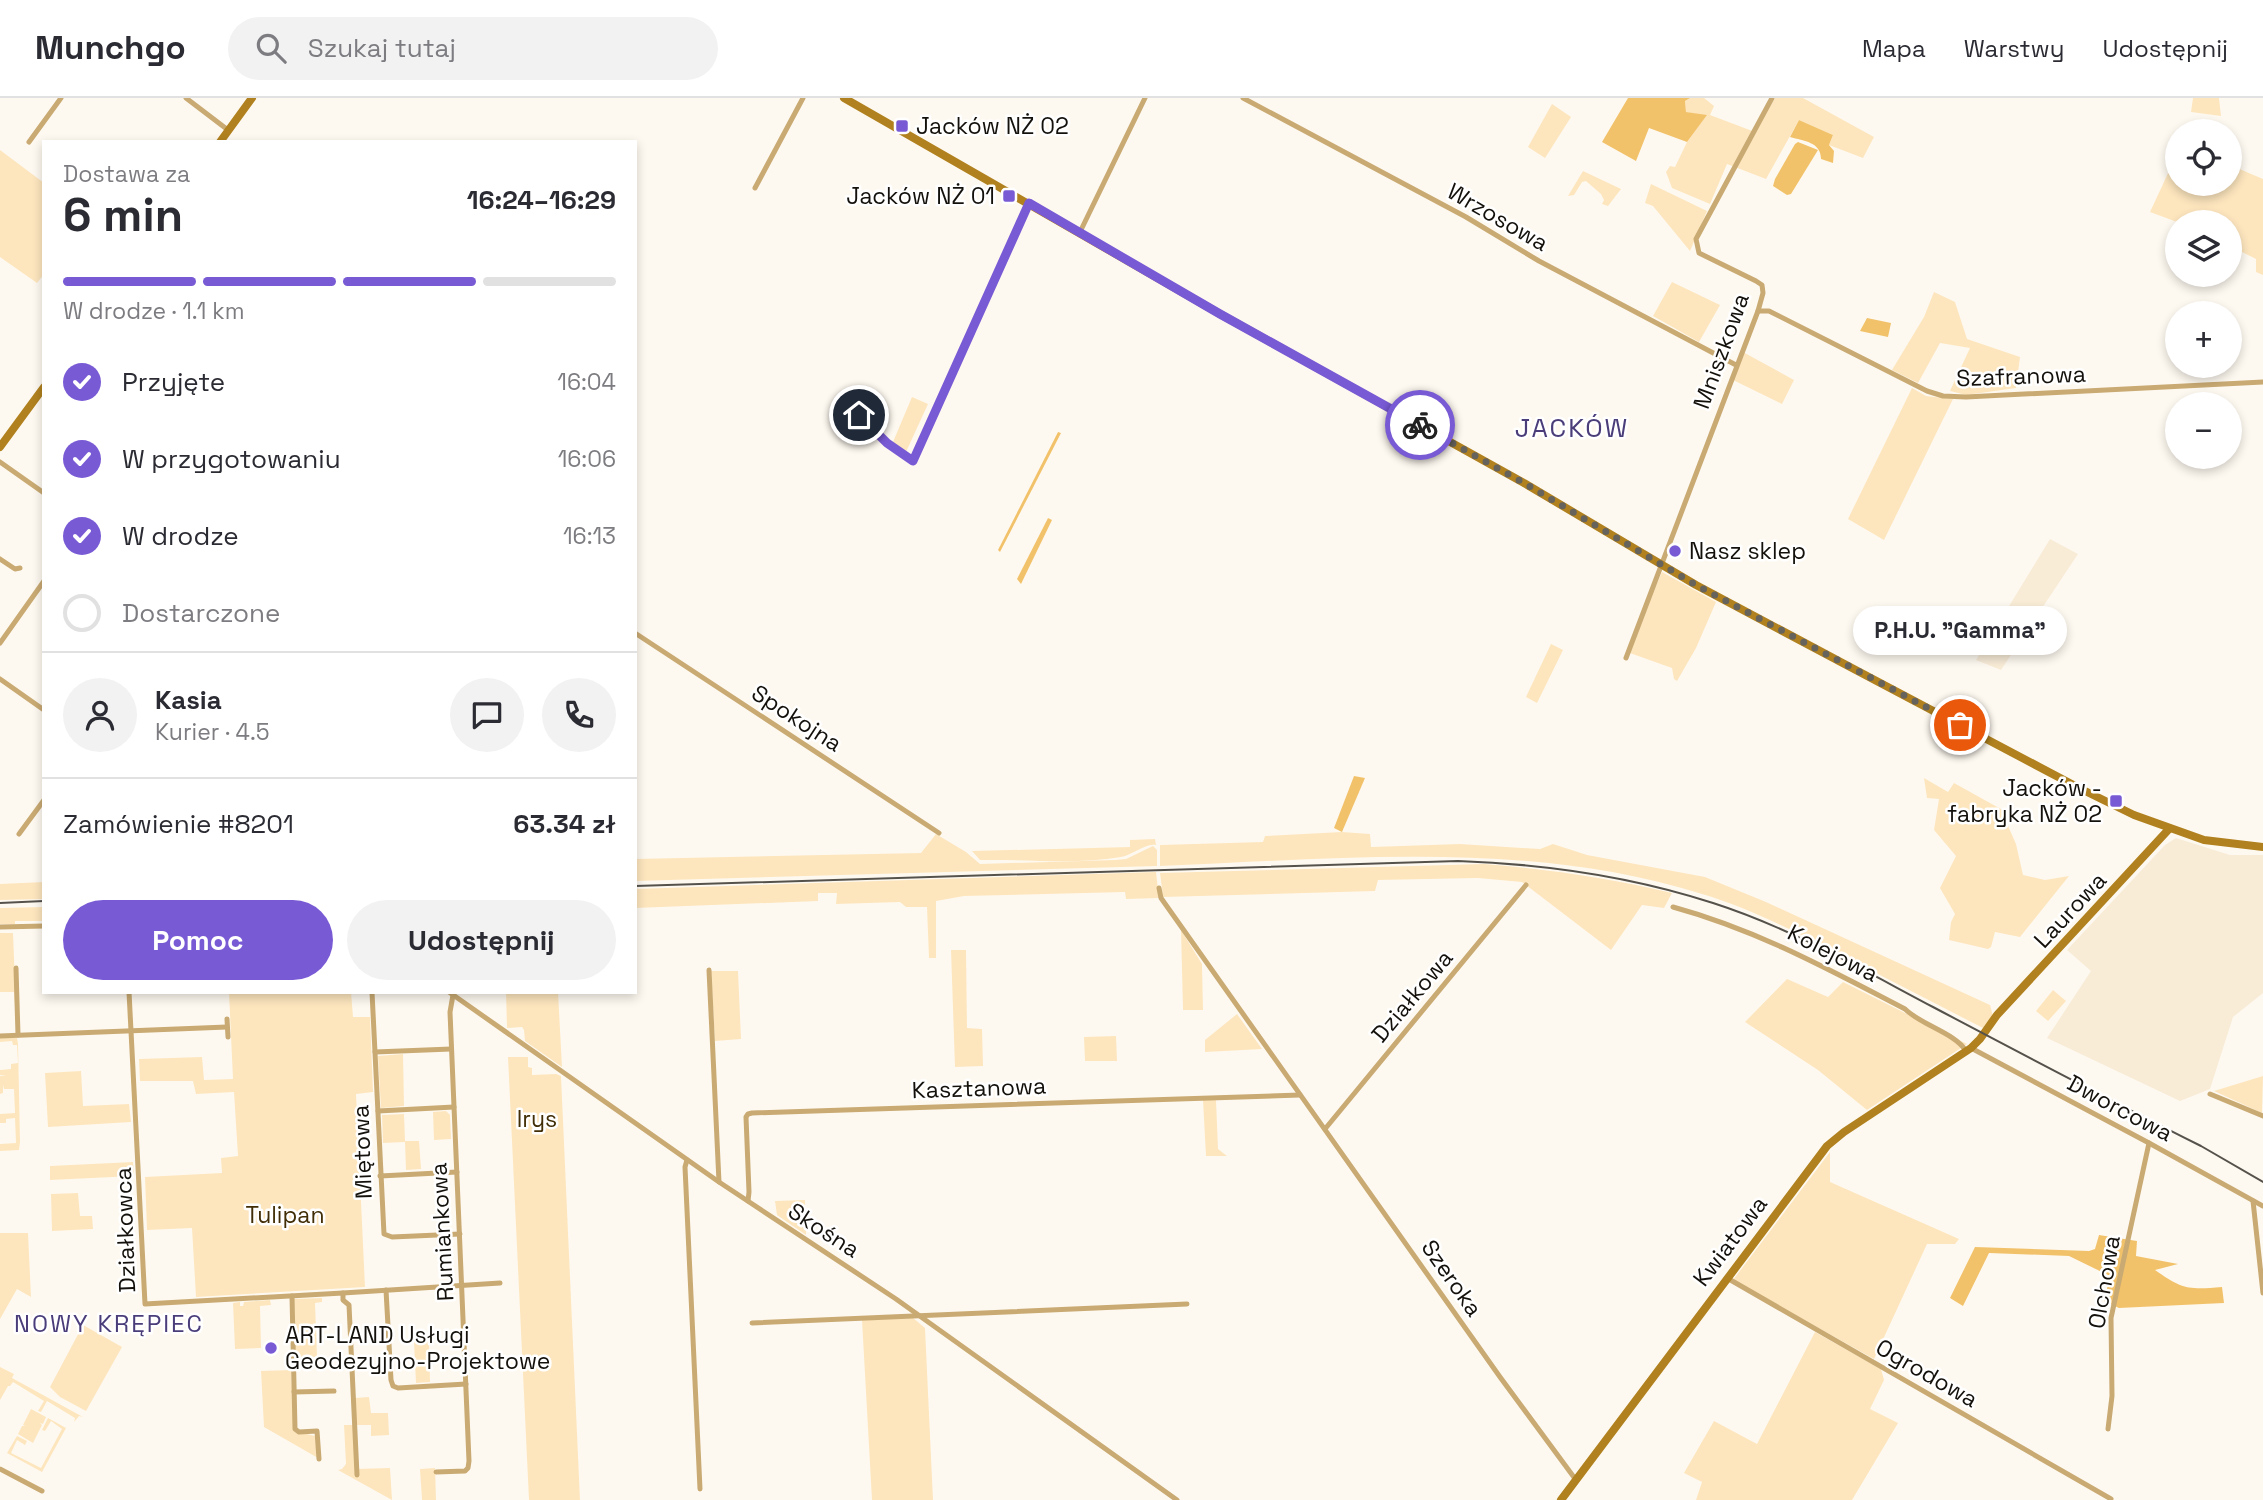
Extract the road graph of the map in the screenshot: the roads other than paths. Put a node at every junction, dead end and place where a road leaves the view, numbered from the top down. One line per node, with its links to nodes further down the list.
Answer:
1 (61, 98): 11 (street)
2 (186, 98): 9 (street)
3 (252, 98): 9 (main road)
4 (803, 98): 12 (street)
5 (844, 98): 13 (main road)
6 (1145, 98): 14 (street)
7 (1243, 98): 16 (street, Wrzosowa)
8 (1772, 98): 15 (street, Mniszkowa)
9 (228, 130): 10 (main road)
10 (221, 140)
11 (29, 142)
12 (755, 188)
13 (1029, 203): 14 (main road); 19 (street)
14 (1080, 232): 24 (main road)
15 (1758, 311): 16 (street, Mniszkowa); 17 (street, Szafranowa)
16 (1737, 365): 24 (street, Mniszkowa)
17 (2263, 382)
18 (42, 390): 20 (main road)
19 (853, 410)
20 (0, 447)
21 (0, 462): 22 (street)
22 (42, 492)
23 (0, 559): 25 (street)
24 (1661, 564): 29 (street, Mniszkowa); 33 (main road)
25 (20, 568)
26 (42, 584): 28 (street)
27 (637, 634): 34 (street, Spokojna)
28 (0, 643)
29 (1626, 658)
30 (0, 679): 31 (street)
31 (42, 706)
32 (42, 803): 35 (street)
33 (2169, 828): 36 (main road); 54 (main road, Laurowa)
34 (939, 833)
35 (19, 834)
36 (2263, 847)
37 (1527, 885): 61 (street, Działkowa)
38 (1159, 888): 57 (street, Szeroka)
39 (1673, 907): 54 (street, Kolejowa)
40 (42, 926): 41 (street)
41 (0, 927)
42 (16, 968): 50 (street)
43 (709, 970): 66 (street)
44 (129, 994): 49 (street, Działkowca)
45 (372, 994): 55 (street, Miętowa)
46 (451, 994): 53 (street, Rumiankowa); 63 (street, Skośna)
47 (227, 1019): 48 (street)
48 (227, 1027): 49 (street); 52 (street)
49 (131, 1030): 50 (street); 76 (street, Działkowca)
50 (18, 1035): 51 (street)
51 (0, 1036)
52 (228, 1037)
53 (451, 1049): 55 (street); 58 (street, Rumiankowa)
54 (1968, 1050): 62 (street, Dworcowa); 71 (main road, Kwiatowa)
55 (375, 1052): 59 (street, Miętowa)
56 (2210, 1094): 60 (street)
57 (1300, 1095): 61 (street, Szeroka); 67 (street, Kasztanowa)
58 (454, 1107): 59 (street); 64 (street, Rumiankowa)
59 (378, 1111): 65 (street, Miętowa)
60 (2263, 1116)
61 (1325, 1129): 89 (street, Szeroka)
62 (2149, 1143): 68 (street, Dworcowa); 84 (street, Olchowa)
63 (687, 1160): 66 (street, Skośna); 90 (street)
64 (457, 1172): 65 (street); 70 (street, Rumiankowa)
65 (380, 1176): 70 (street, Miętowa)
66 (719, 1182): 67 (street, Skośna)
67 (748, 1201): 79 (street, Skośna)
68 (2253, 1201): 69 (street, Dworcowa); 75 (street)
69 (2263, 1206)
70 (460, 1234): 73 (street, Rumiankowa)
71 (1727, 1278): 89 (main road, Kwiatowa); 92 (street, Ogrodowa)
72 (500, 1283): 73 (street)
73 (462, 1285): 74 (street); 81 (street, Rumiankowa)
74 (386, 1290): 77 (street, Działkowca); 81 (street)
75 (2263, 1293)
76 (292, 1296): 77 (street, Działkowca); 83 (street)
77 (343, 1296): 88 (street)
78 (1186, 1304): 79 (street)
79 (919, 1316): 80 (street); 93 (street, Skośna)
80 (752, 1323)
81 (466, 1384): 87 (street, Rumiankowa)
82 (334, 1391): 83 (street)
83 (294, 1392): 85 (street)
84 (2108, 1429)
85 (319, 1459)
86 (0, 1469): 91 (street)
87 (436, 1472)
88 (357, 1475)
89 (1576, 1480): 94 (main road, Kwiatowa)
90 (700, 1489)
91 (42, 1491)
92 (2111, 1499)
93 (1177, 1500)
94 (1561, 1500)

